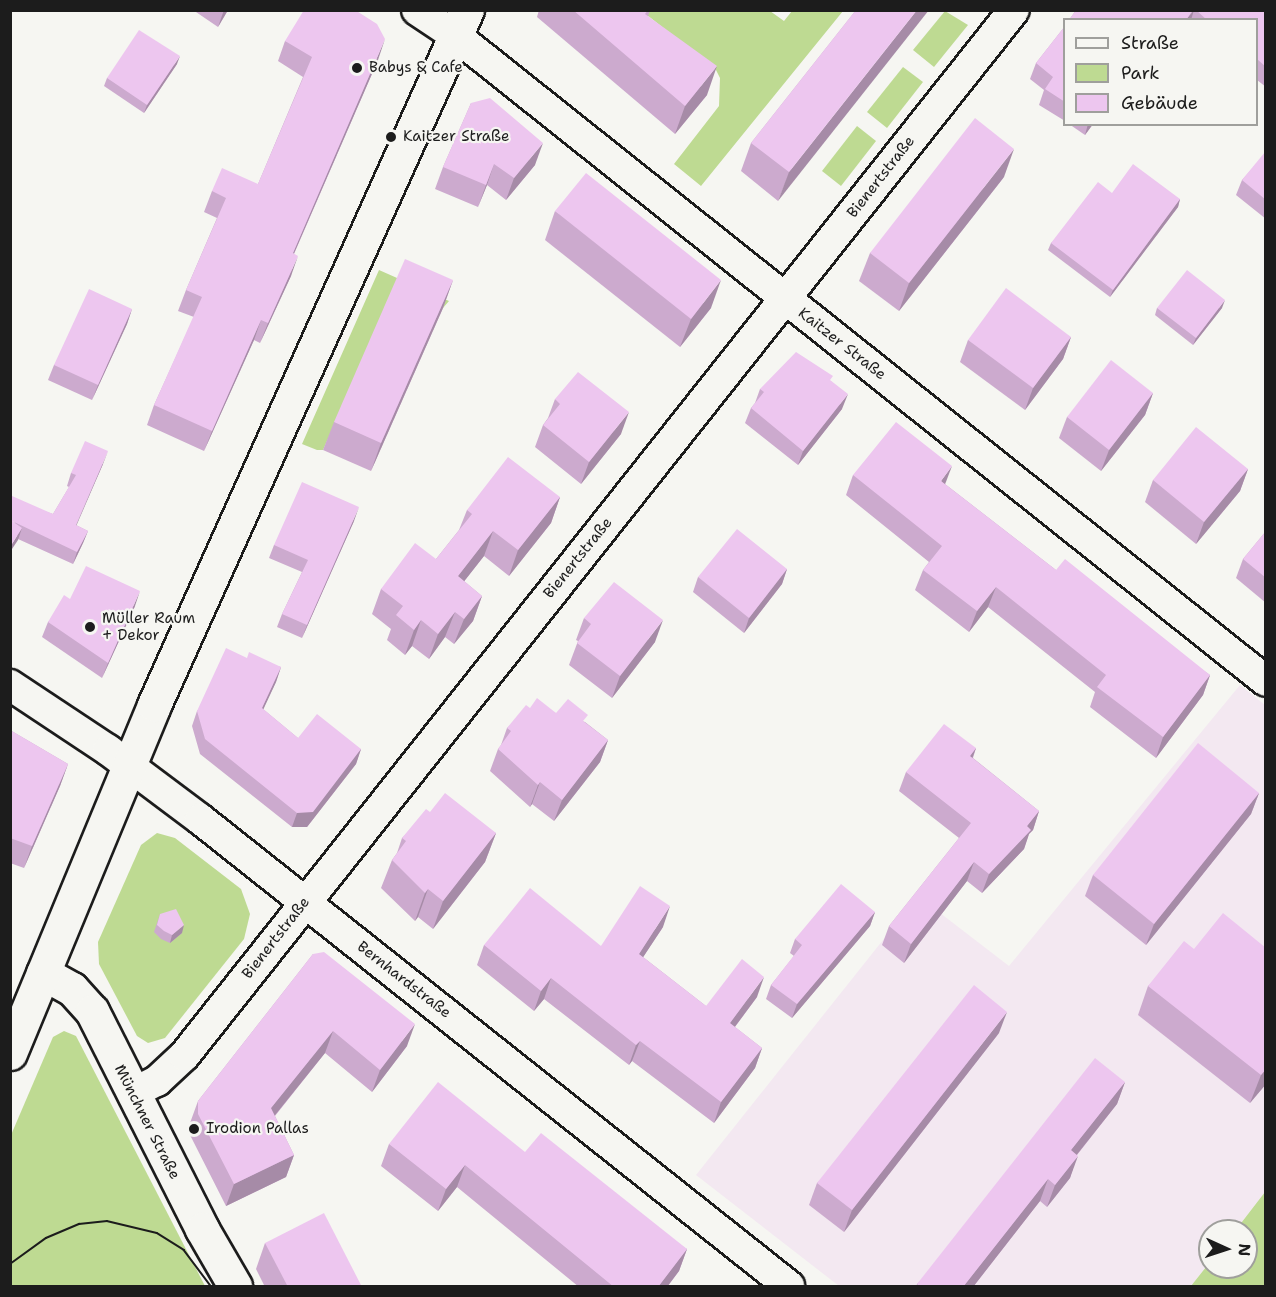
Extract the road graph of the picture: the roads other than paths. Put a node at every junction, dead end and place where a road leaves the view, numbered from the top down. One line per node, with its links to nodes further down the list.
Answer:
1 (417, 10): 3 (street, Kaitzer Straße)
2 (1014, 10): 4 (street, Bienertstraße)
3 (462, 23): 4 (street, Kaitzer Straße); 7 (street)
4 (785, 298): 5 (street, Kaitzer Straße); 8 (street, Bienertstraße)
5 (1266, 681)
6 (10, 685): 7 (street, Bernhardstraße)
7 (129, 765): 8 (street, Bernhardstraße); 9 (street)
8 (305, 901): 11 (street, Bienertstraße); 13 (street, Bernhardstraße)
9 (43, 973): 10 (street); 11 (street, Münchner Straße)
10 (10, 1053)
11 (133, 1093): 12 (street, Münchner Straße)
12 (235, 1287)
13 (789, 1287)

